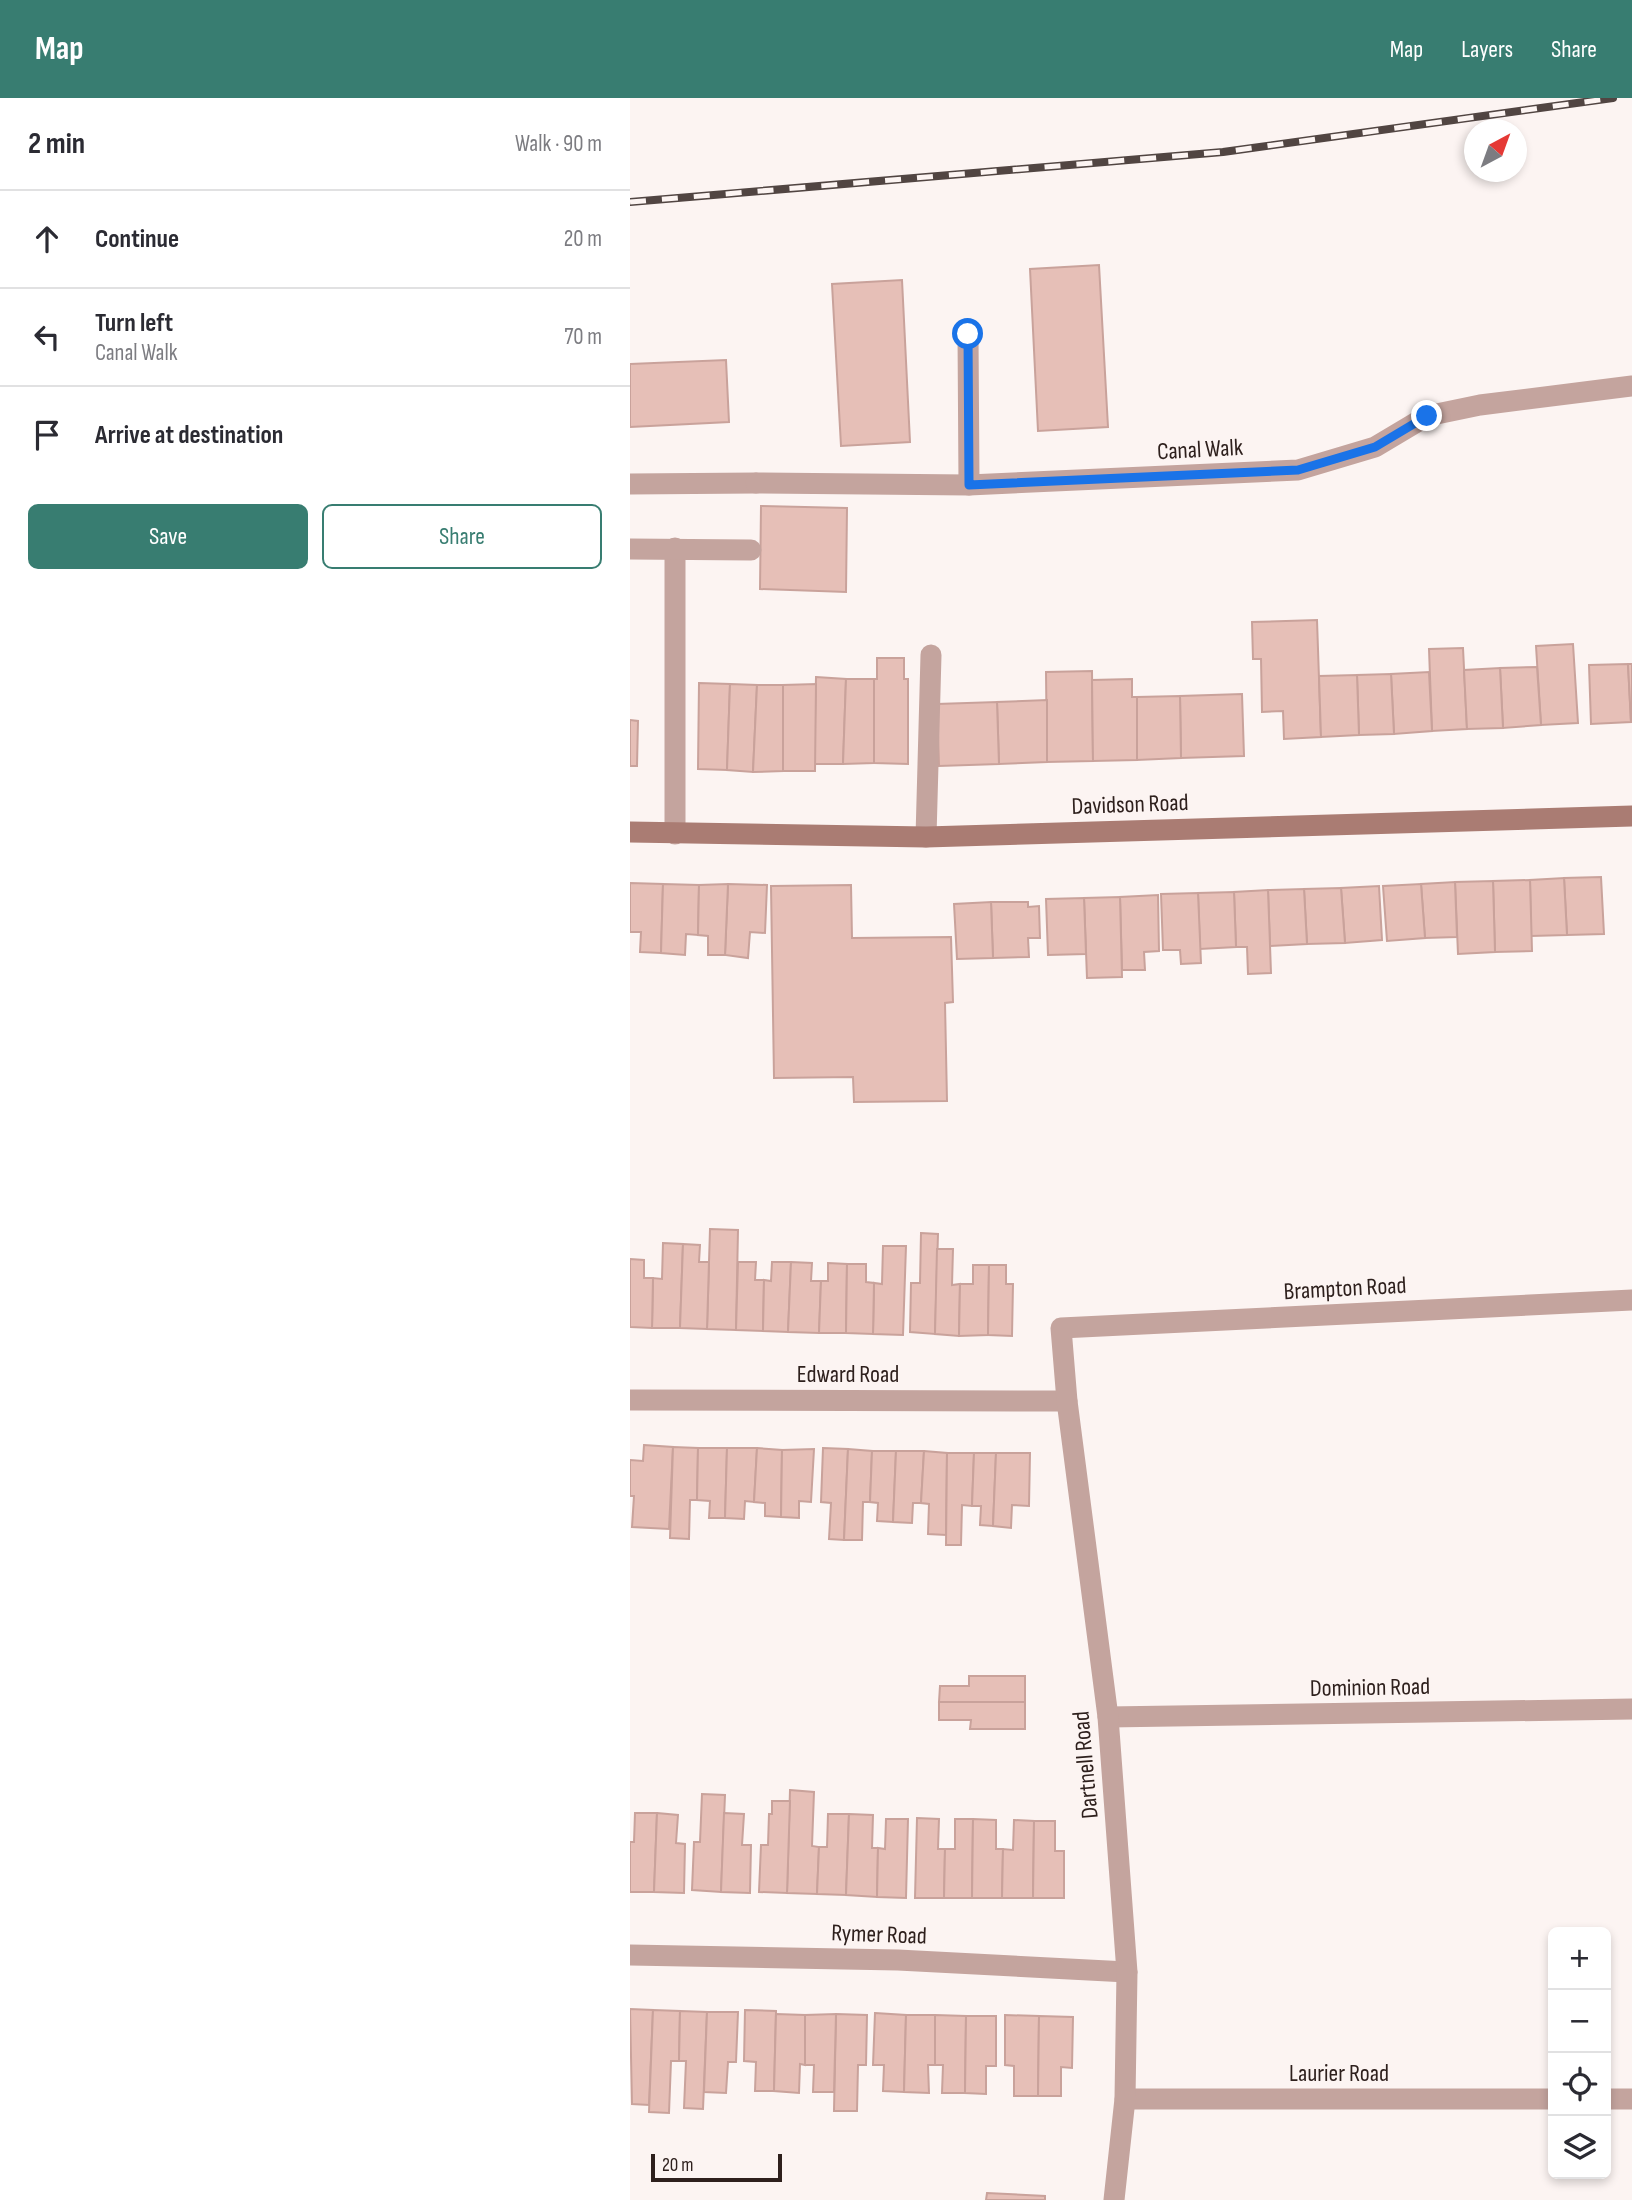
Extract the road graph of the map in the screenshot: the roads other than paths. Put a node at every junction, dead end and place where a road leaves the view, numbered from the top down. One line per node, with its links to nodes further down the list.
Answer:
1 (968, 334): 4 (street)
2 (1632, 386): 4 (street, Canal Walk)
3 (630, 484): 4 (street, Canal Walk)
4 (969, 485)
5 (675, 548): 6 (street); 7 (street); 11 (street)
6 (630, 549)
7 (751, 550)
8 (931, 655): 12 (street)
9 (1632, 816): 12 (street, Davidson Road)
10 (630, 832): 11 (street, Davidson Road)
11 (675, 834): 12 (street, Davidson Road)
12 (926, 836)
13 (1632, 1300): 14 (street, Brampton Road)
14 (1061, 1328): 16 (street, Dartnell Road)
15 (630, 1400): 16 (street, Edward Road)
16 (1067, 1401): 18 (street, Dartnell Road)
17 (1632, 1709): 18 (street, Dominion Road)
18 (1108, 1717): 20 (street, Dartnell Road)
19 (630, 1955): 20 (street, Rymer Road)
20 (1127, 1972): 21 (street, Dartnell Road)
21 (1125, 2099): 22 (street, Laurier Road); 25 (street, Dartnell Road)
22 (1548, 2099)
23 (1611, 2099): 24 (street)
24 (1632, 2099)
25 (1114, 2200)

